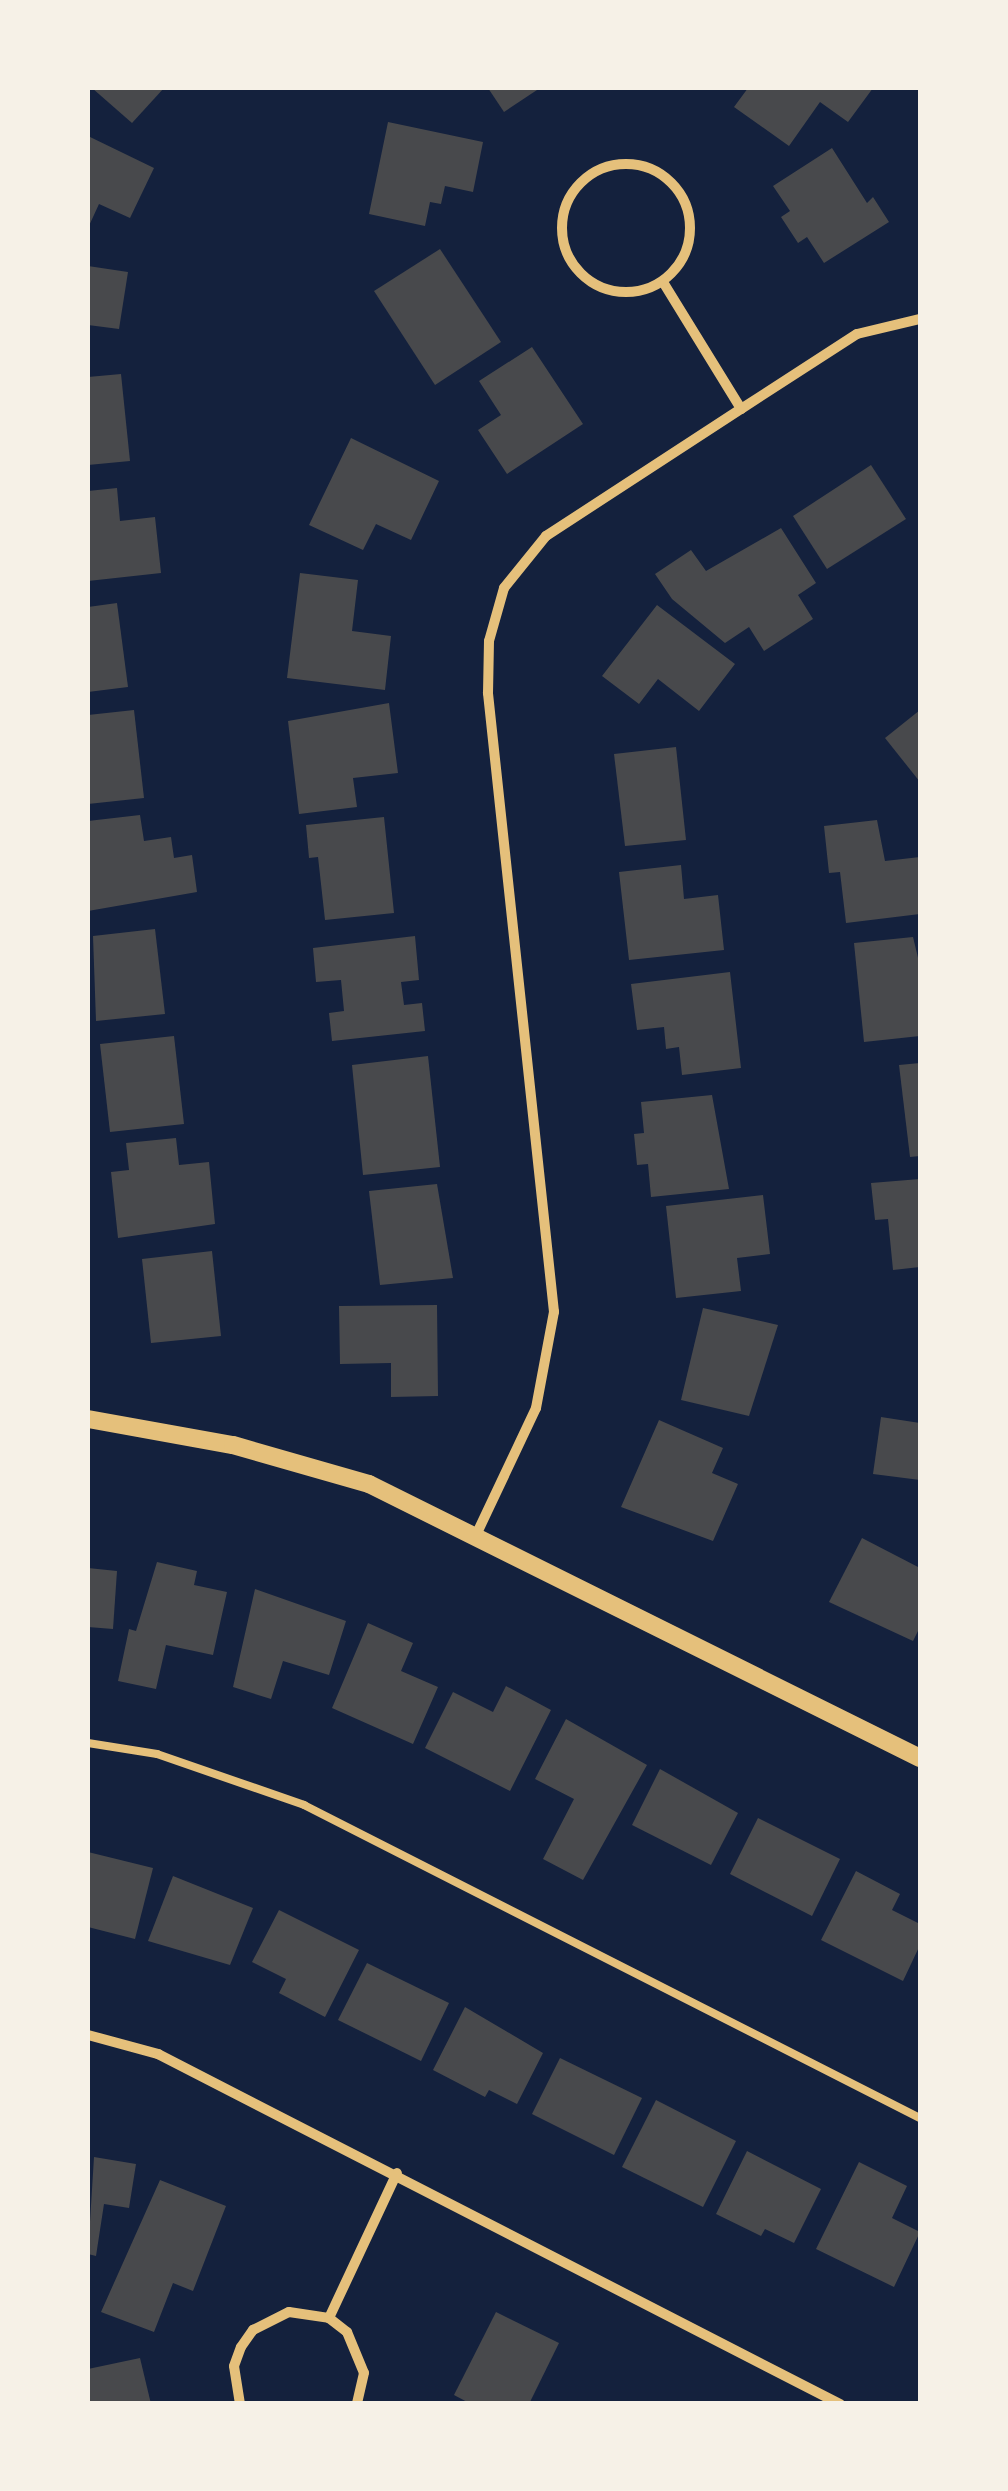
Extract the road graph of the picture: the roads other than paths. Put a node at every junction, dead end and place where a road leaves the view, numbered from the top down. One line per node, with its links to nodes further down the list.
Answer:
1 (663, 282): 1 (street); 3 (street)
2 (920, 320): 3 (street)
3 (741, 409): 5 (street)
4 (88, 1419): 5 (street)
5 (477, 1533): 7 (street)
6 (88, 1743): 9 (lane)
7 (920, 1758)
8 (88, 2035): 10 (street)
9 (920, 2118)
10 (397, 2173): 11 (street); 14 (street)
11 (328, 2318): 12 (street); 13 (street)
12 (240, 2404)
13 (358, 2404)
14 (840, 2404)

